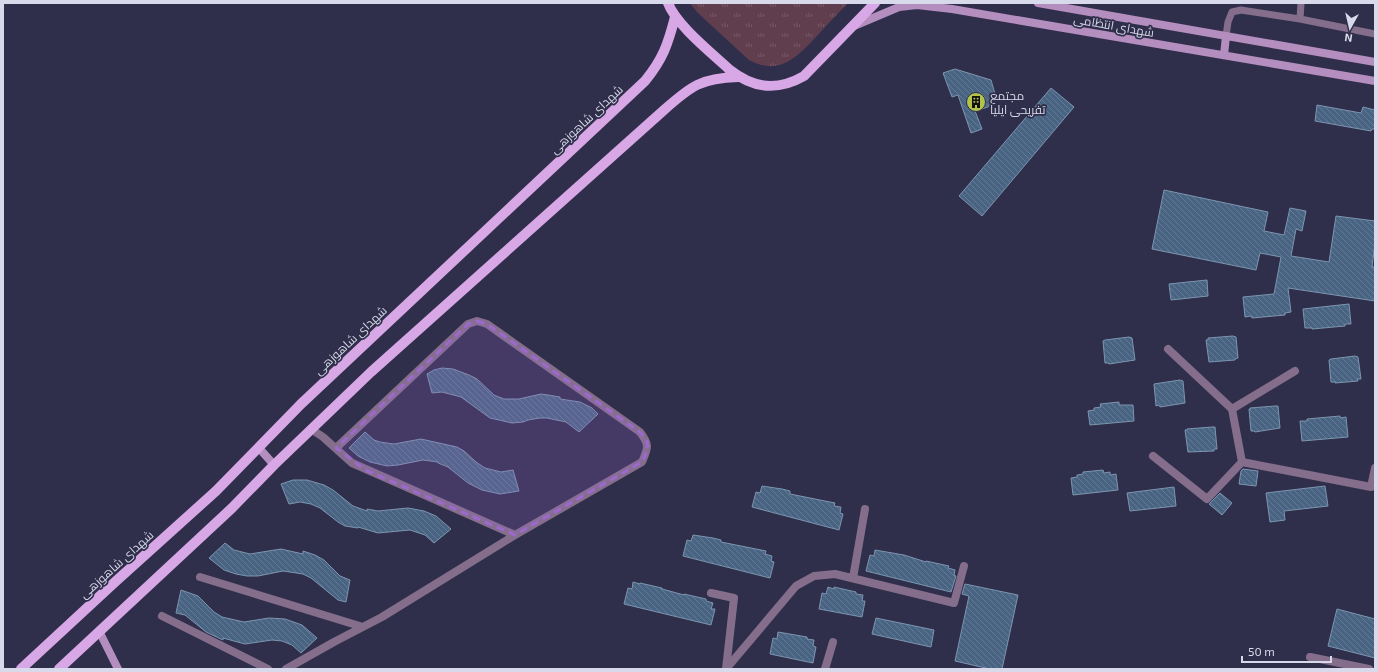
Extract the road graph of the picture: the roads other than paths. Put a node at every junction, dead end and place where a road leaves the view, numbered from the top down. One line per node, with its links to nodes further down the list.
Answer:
1 (668, 3): 5 (main road)
2 (875, 3): 7 (main road)
3 (1038, 3): 9 (main road, شهدای انتظامی)
4 (1301, 3): 6 (lane)
5 (675, 17): 12 (main road); 18 (main road, شهدای شاهوزهی)
6 (1300, 19): 8 (lane); 9 (lane)
7 (853, 26): 10 (main road, شهدای انتظامی); 12 (main road)
8 (1375, 34)
9 (1226, 36): 10 (main road); 11 (main road, شهدای انتظامی)
10 (1224, 55): 13 (main road, شهدای انتظامی)
11 (1375, 62)
12 (738, 77): 17 (main road)
13 (1375, 81)
14 (1168, 350): 16 (street)
15 (1296, 371): 16 (street)
16 (1232, 409): 21 (street)
17 (311, 429): 19 (street); 22 (main road)
18 (259, 448): 22 (main road); 35 (main road, شهدای شاهوزهی)
19 (336, 448): 25 (street); 25 (street)
20 (1153, 456): 21 (street)
21 (1242, 462): 23 (street)
22 (274, 465): 32 (main road)
23 (1375, 468)
24 (866, 509): 28 (street)
25 (515, 535): 31 (street)
26 (964, 566): 28 (street)
27 (200, 577): 31 (street)
28 (853, 578): 40 (street)
29 (711, 593): 40 (street)
30 (162, 616): 38 (street)
31 (363, 627): 39 (street)
32 (99, 631): 36 (main road); 37 (main road)
33 (833, 642): 41 (street)
34 (1310, 657): 42 (street)
35 (21, 669)
36 (59, 669)
37 (118, 669)
38 (268, 669)
39 (286, 669)
40 (726, 669)
41 (825, 669)
42 (1369, 669)

